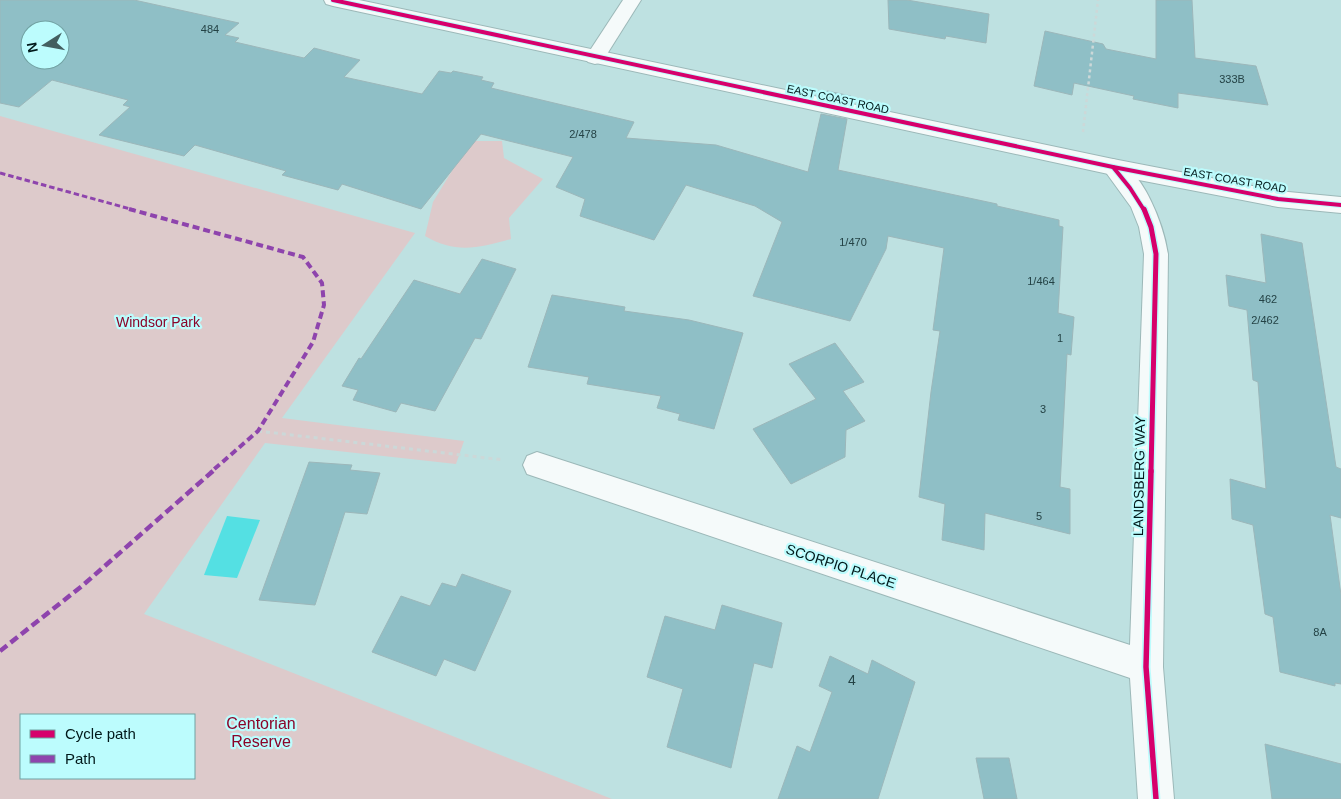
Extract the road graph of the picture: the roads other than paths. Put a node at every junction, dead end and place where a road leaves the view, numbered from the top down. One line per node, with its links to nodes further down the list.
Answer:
1 (334, 0): 3 (street, EAST COAST ROAD)
2 (632, 0): 3 (street)
3 (595, 58): 4 (street, EAST COAST ROAD)
4 (1113, 167): 5 (street, EAST COAST ROAD); 7 (street, LANDSBERG WAY)
5 (1341, 205)
6 (537, 465): 7 (street, SCORPIO PLACE)
7 (1146, 667): 8 (street, LANDSBERG WAY)
8 (1156, 799)

